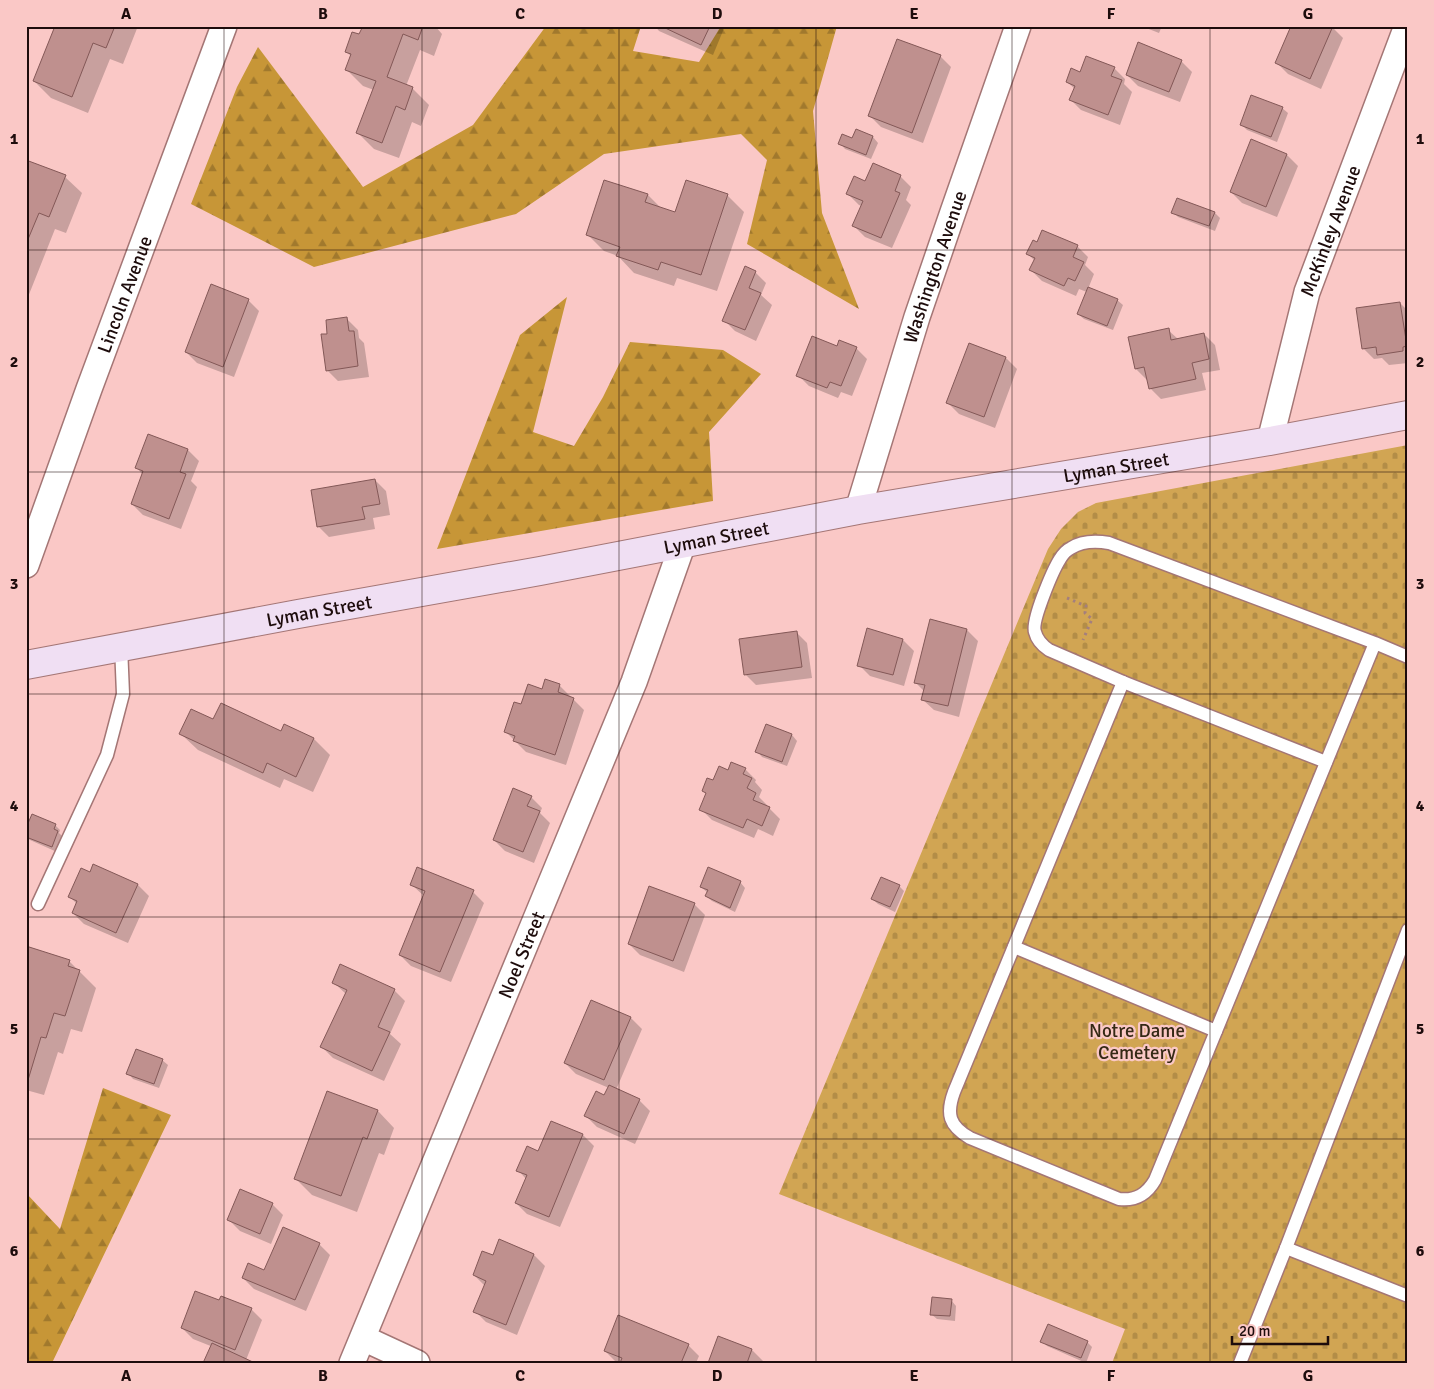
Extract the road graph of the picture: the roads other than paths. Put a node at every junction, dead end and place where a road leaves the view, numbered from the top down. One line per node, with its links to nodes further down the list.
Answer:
1 (224, 26): 8 (street, Lincoln Avenue)
2 (1018, 26): 6 (street, Washington Avenue)
3 (1406, 26): 5 (street, McKinley Avenue)
4 (1408, 415): 5 (main road, Lyman Street)
5 (1270, 441): 6 (main road, Lyman Street)
6 (858, 510): 7 (main road, Lyman Street)
7 (683, 543): 10 (main road, Lyman Street); 21 (street, Noel Street)
8 (26, 565)
9 (1375, 643): 11 (lane); 13 (lane); 14 (lane)
10 (121, 646): 12 (main road, Lyman Street); 15 (lane)
11 (1408, 657)
12 (26, 665)
13 (1122, 682): 14 (lane); 17 (lane)
14 (1326, 762): 18 (lane)
15 (38, 904)
16 (1408, 930): 19 (lane)
17 (1014, 947): 18 (lane); 18 (lane)
18 (1216, 1031)
19 (1286, 1248): 20 (lane); 24 (lane)
20 (1408, 1296)
21 (363, 1338): 22 (street, Noel Street); 23 (street)
22 (352, 1363)
23 (417, 1363)
24 (1240, 1363)

